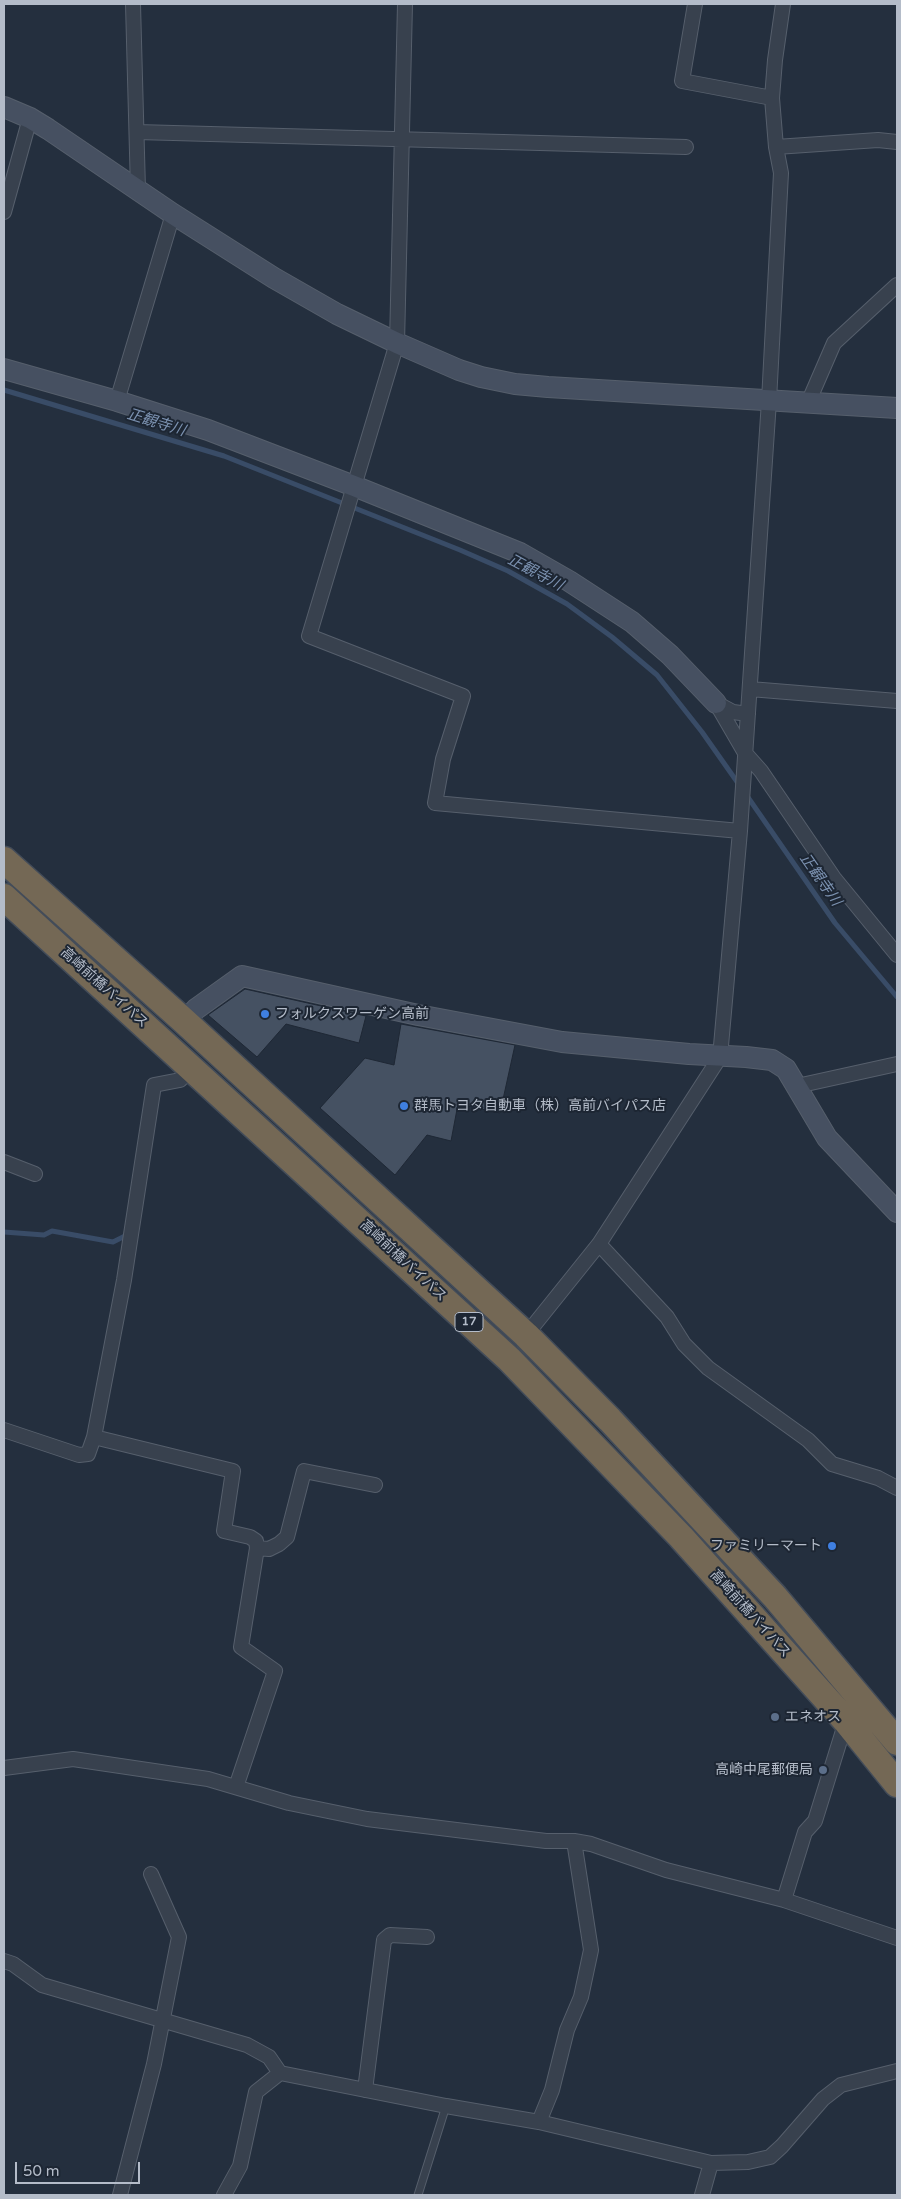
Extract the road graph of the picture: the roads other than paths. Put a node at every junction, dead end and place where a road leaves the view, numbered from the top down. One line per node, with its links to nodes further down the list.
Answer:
1 (133, 4): 8 (street)
2 (405, 4): 9 (street)
3 (695, 4): 5 (street)
4 (783, 4): 5 (street)
5 (772, 98): 12 (street)
6 (4, 106): 7 (street)
7 (30, 118): 13 (street); 14 (street)
8 (137, 132): 9 (street); 13 (street)
9 (402, 138): 11 (street); 17 (street)
10 (897, 142): 12 (street)
11 (686, 147)
12 (776, 147): 20 (street)
13 (138, 190): 15 (street)
14 (4, 212)
15 (173, 214): 17 (street); 19 (street)
16 (897, 284): 21 (street)
17 (397, 343): 20 (street); 23 (street)
18 (4, 370): 19 (street)
19 (117, 401): 23 (street)
20 (769, 401): 21 (street); 24 (street)
21 (808, 403): 22 (street)
22 (897, 408)
23 (354, 486): 26 (street); 29 (street)
24 (750, 689): 25 (street); 27 (street)
25 (897, 701)
26 (716, 702): 27 (street); 28 (street)
27 (748, 714): 28 (street)
28 (745, 753): 29 (street); 32 (street)
29 (740, 831): 34 (street)
30 (4, 860): 33 (highway, 高崎前橋バイパス / 17)
31 (4, 897): 36 (highway, 高崎前橋バイパス / 17)
32 (897, 955)
33 (184, 1021): 34 (street); 42 (highway, 高崎前橋バイパス / 17)
34 (720, 1056): 37 (street); 41 (street)
35 (897, 1064): 37 (street)
36 (192, 1067): 44 (street); 48 (highway, 高崎前橋バイパス / 17)
37 (797, 1086): 40 (street)
38 (4, 1162): 39 (street)
39 (35, 1174)
40 (897, 1212)
41 (599, 1244): 42 (street); 46 (street)
42 (526, 1335): 49 (highway, 高崎前橋バイパス / 17)
43 (4, 1430): 44 (street)
44 (94, 1437): 47 (street)
45 (375, 1484): 47 (street)
46 (897, 1488)
47 (257, 1548): 52 (street)
48 (846, 1721): 51 (highway, 高崎前橋バイパス / 17); 55 (street)
49 (897, 1742)
50 (4, 1768): 52 (street)
51 (897, 1784)
52 (236, 1787): 53 (street)
53 (574, 1841): 55 (street); 64 (street)
54 (151, 1874): 59 (street)
55 (784, 1900): 57 (street)
56 (427, 1938): 62 (street)
57 (897, 1938)
58 (4, 1961): 59 (street)
59 (163, 2022): 61 (street); 66 (street)
60 (897, 2071): 65 (street)
61 (280, 2073): 62 (street); 67 (street)
62 (365, 2090): 63 (street)
63 (446, 2106): 64 (street); 68 (lane)
64 (540, 2122): 65 (street)
65 (711, 2163): 69 (street)
66 (120, 2195)
67 (224, 2195)
68 (418, 2195)
69 (702, 2195)

